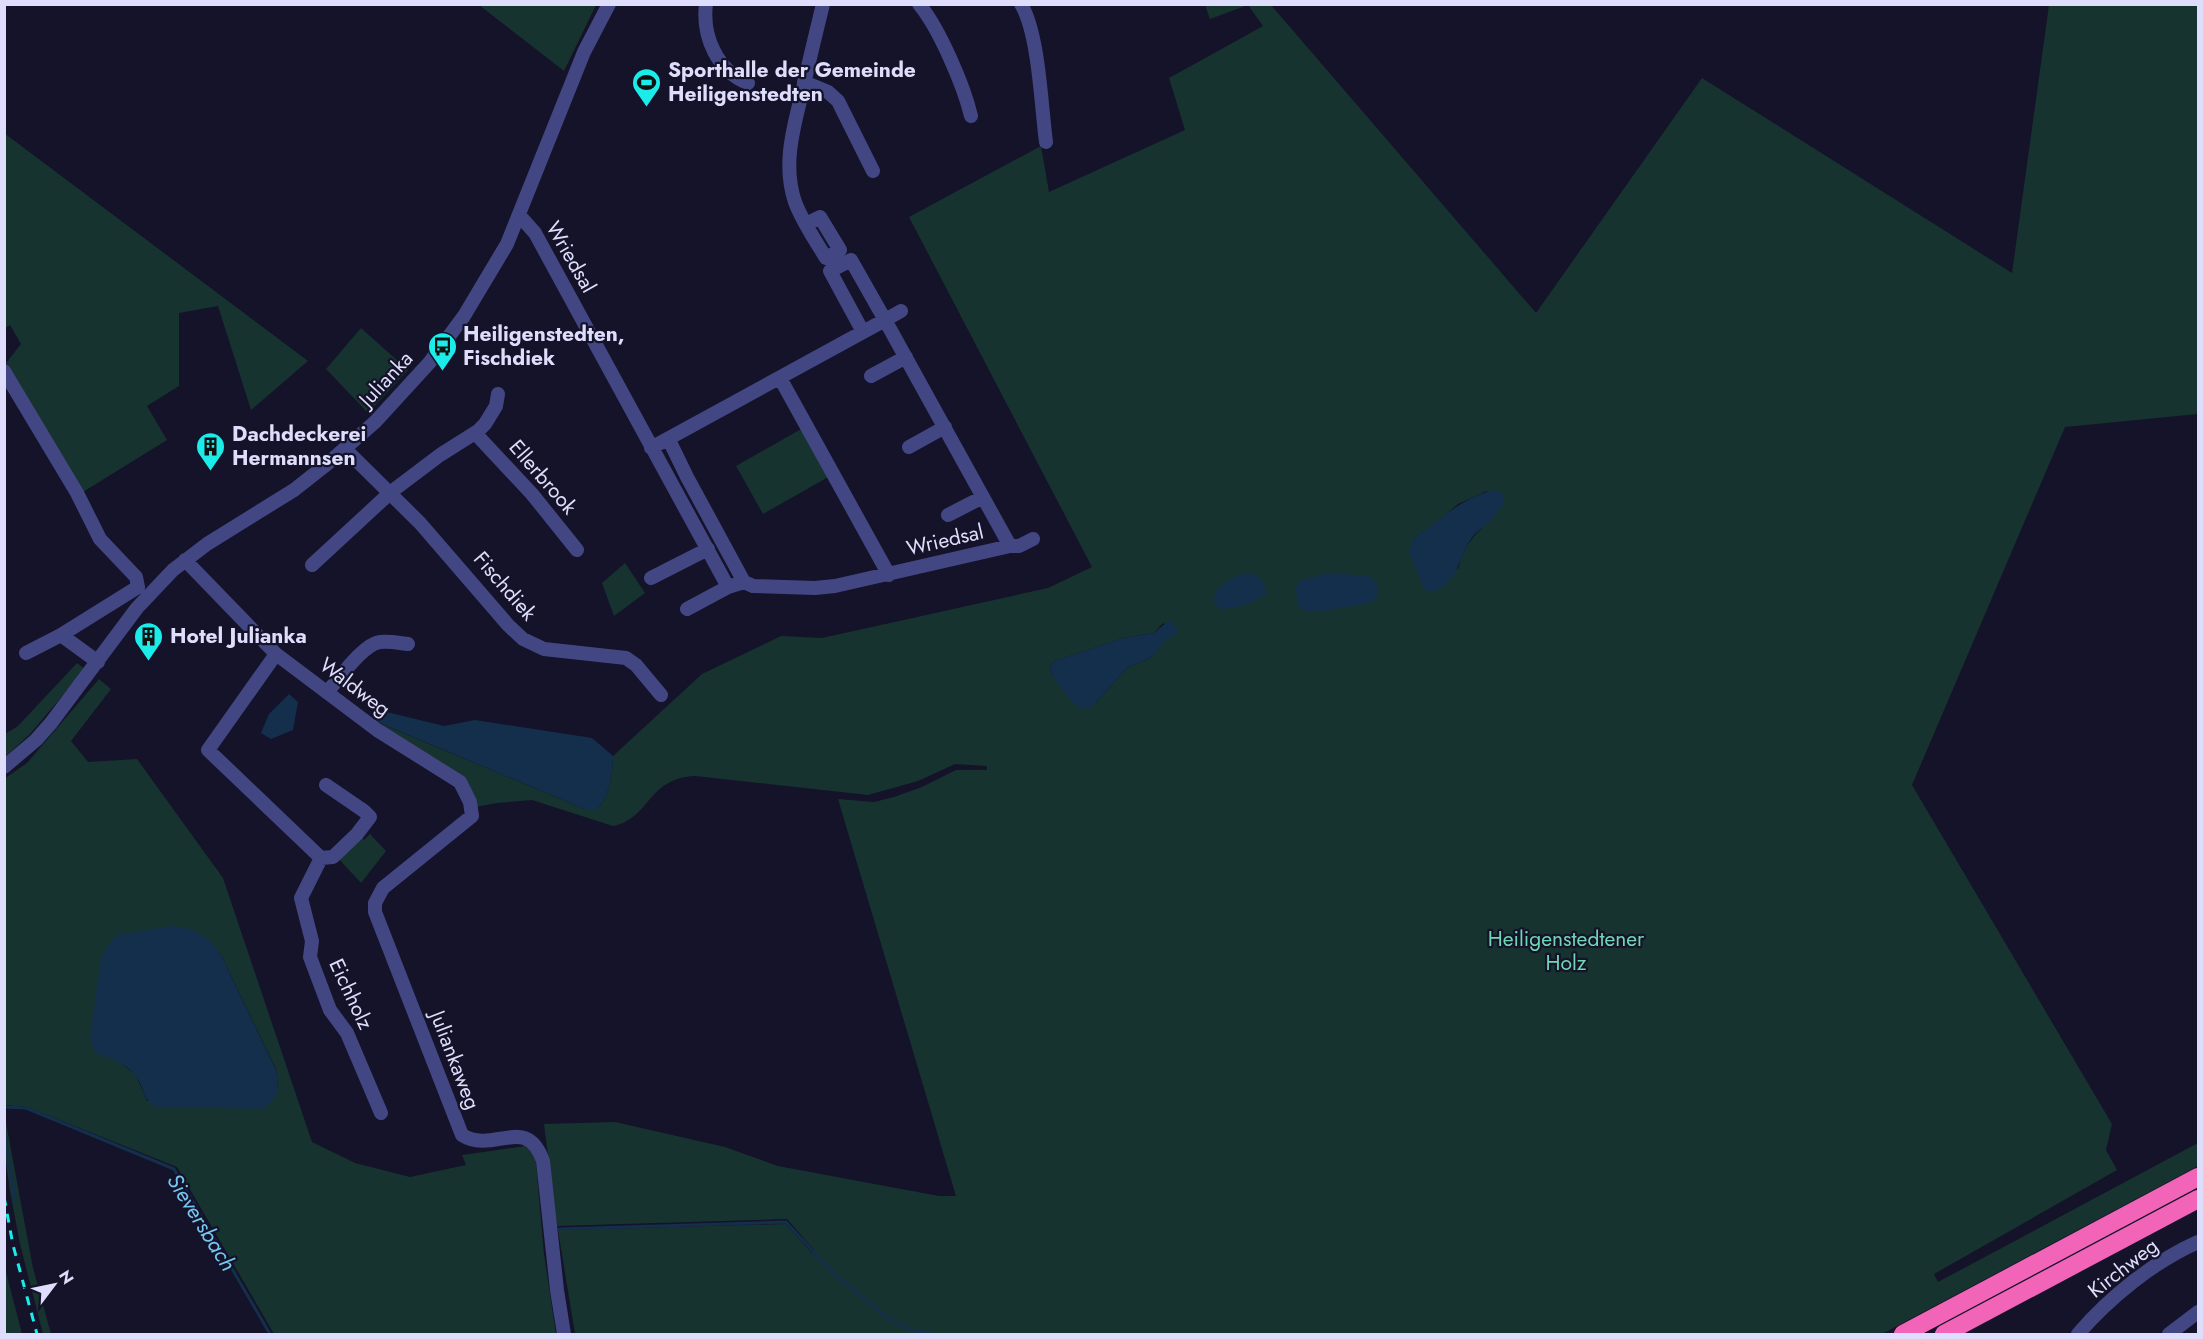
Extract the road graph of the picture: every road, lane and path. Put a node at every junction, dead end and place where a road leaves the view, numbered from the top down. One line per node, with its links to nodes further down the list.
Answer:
1 (609, 4): 11 (street, Julianka)
2 (706, 4): 7 (street)
3 (823, 4): 6 (street)
4 (919, 4): 8 (street)
5 (1021, 4): 9 (street)
6 (804, 82): 10 (street); 12 (street)
7 (748, 83)
8 (971, 116)
9 (1046, 142)
10 (873, 171)
11 (519, 215): 25 (street, Wriedsal); 26 (street, Julianka)
12 (806, 224)
13 (901, 311): 14 (street)
14 (885, 320): 15 (street); 15 (street, Wriedsal); 16 (street, Wriedsal)
15 (863, 332): 19 (street)
16 (906, 357): 18 (street); 21 (street, Wriedsal)
17 (4, 370): 41 (street)
18 (872, 376)
19 (780, 378): 23 (street); 36 (street, Wriedsal)
20 (498, 394): 22 (street)
21 (945, 427): 24 (street); 28 (street, Wriedsal)
22 (475, 433): 27 (street); 33 (street, Ellerbrook)
23 (669, 440): 25 (street); 38 (street)
24 (909, 447)
25 (651, 448): 32 (street, Wriedsal)
26 (345, 449): 27 (street, Fischdiek); 34 (street, Julianka)
27 (391, 492): 35 (street); 47 (street, Fischdiek)
28 (983, 497): 29 (street, Wriedsal); 31 (street, Wriedsal)
29 (948, 515)
30 (1033, 539): 31 (street, Wriedsal)
31 (1010, 546): 36 (street, Wriedsal)
32 (708, 549): 37 (street); 39 (street, Wriedsal)
33 (577, 550)
34 (185, 560): 44 (street, Waldweg); 45 (street, Julianka)
35 (312, 565)
36 (889, 575): 38 (street, Wriedsal)
37 (651, 578)
38 (744, 582): 39 (street, Wriedsal)
39 (728, 587): 40 (street, Wriedsal)
40 (687, 609)
41 (61, 635): 43 (street); 45 (street)
42 (408, 644): 46 (street)
43 (26, 653)
44 (276, 654): 46 (street, Waldweg); 51 (street)
45 (98, 662): 48 (street, Julianka)
46 (328, 692): 50 (street, Waldweg)
47 (661, 696)
48 (4, 767)
49 (326, 785): 51 (street)
50 (471, 816): 57 (street, Juliankaweg)
51 (321, 858): 52 (street, Eichholz)
52 (381, 1113)
53 (2199, 1177): 58 (highway)
54 (2199, 1199): 59 (highway)
55 (2199, 1242): 60 (street, Kirchweg)
56 (2199, 1312): 61 (street)
57 (564, 1335)
58 (1903, 1335)
59 (1944, 1335)
60 (2078, 1335)
61 (2169, 1335)

